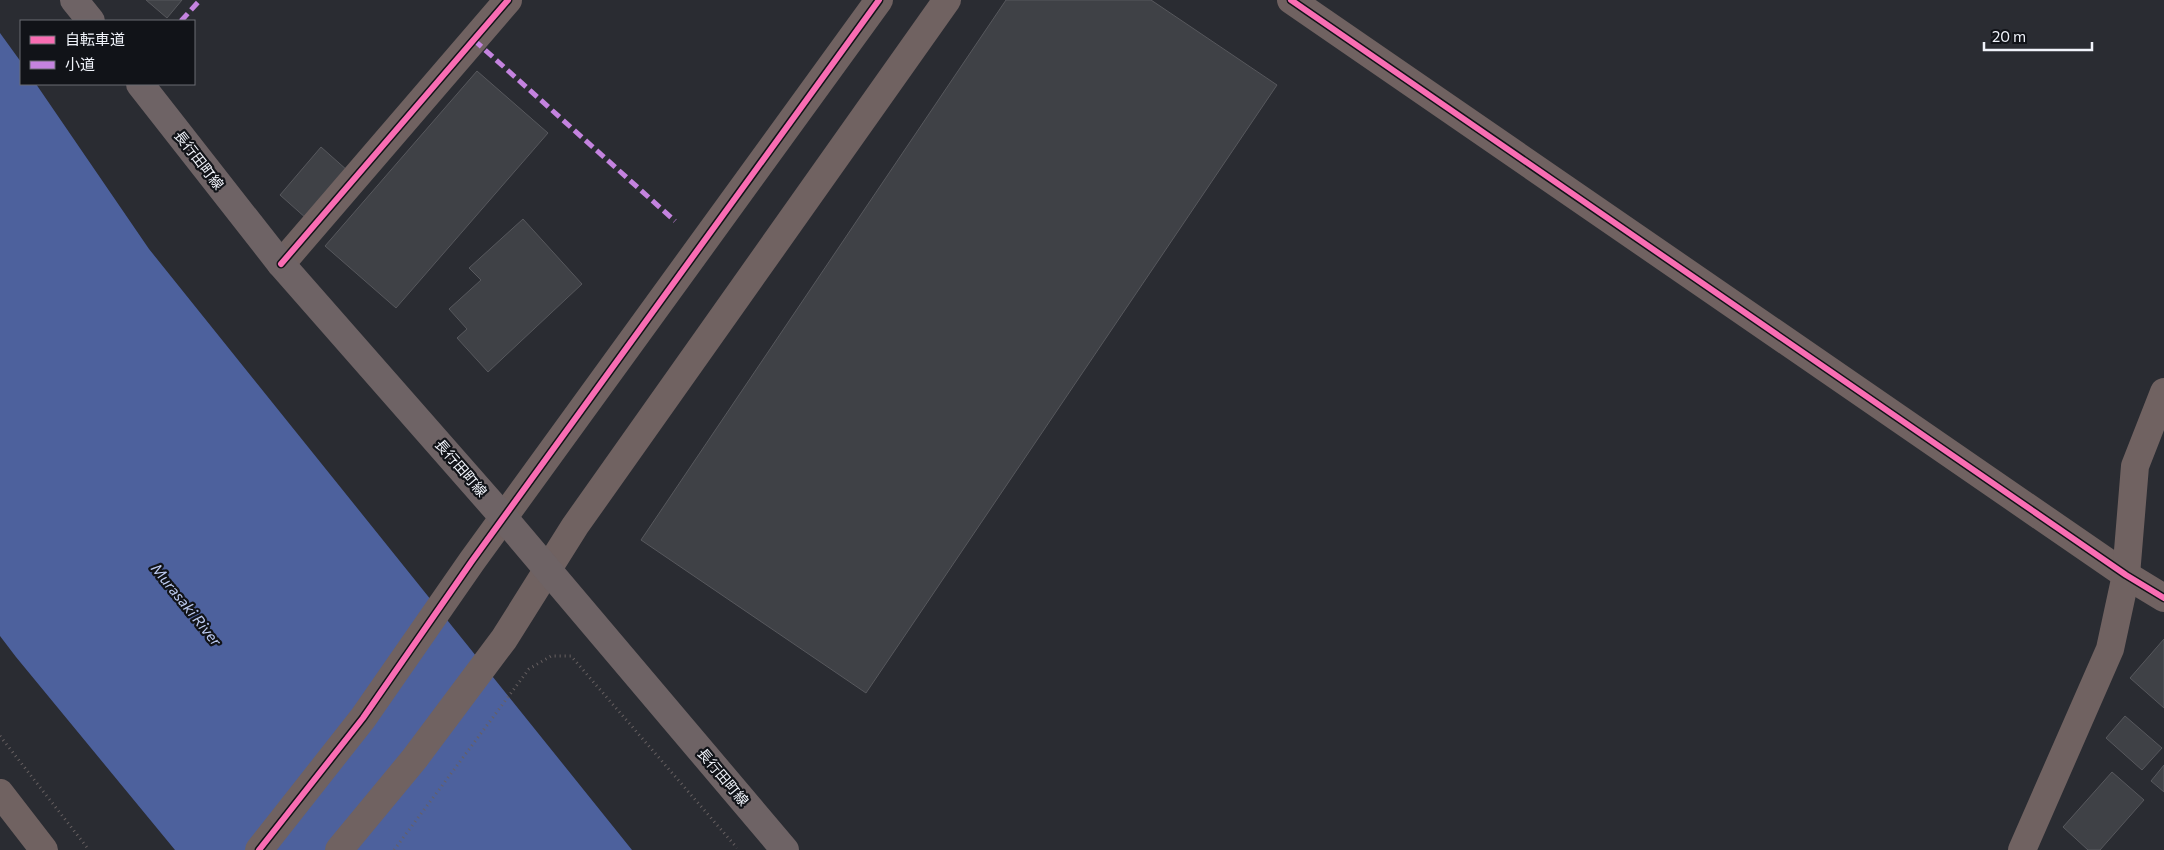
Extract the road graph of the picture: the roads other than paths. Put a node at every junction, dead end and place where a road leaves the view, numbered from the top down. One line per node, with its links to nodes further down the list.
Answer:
1 (74, 0): 6 (main road)
2 (508, 0): 8 (street)
3 (879, 0): 10 (street)
4 (947, 0): 11 (street)
5 (1291, 0): 12 (street)
6 (90, 20)
7 (141, 85): 8 (main road, 長行田町線)
8 (281, 264): 10 (main road, 長行田町線)
9 (2164, 392): 12 (street)
10 (504, 518): 11 (main road, 長行田町線); 16 (street)
11 (547, 570): 17 (street); 18 (main road, 長行田町線)
12 (2126, 575): 13 (street); 19 (street)
13 (2164, 598)
14 (0, 793): 15 (street)
15 (44, 850)
16 (259, 850)
17 (340, 850)
18 (785, 850)
19 (2022, 850)

